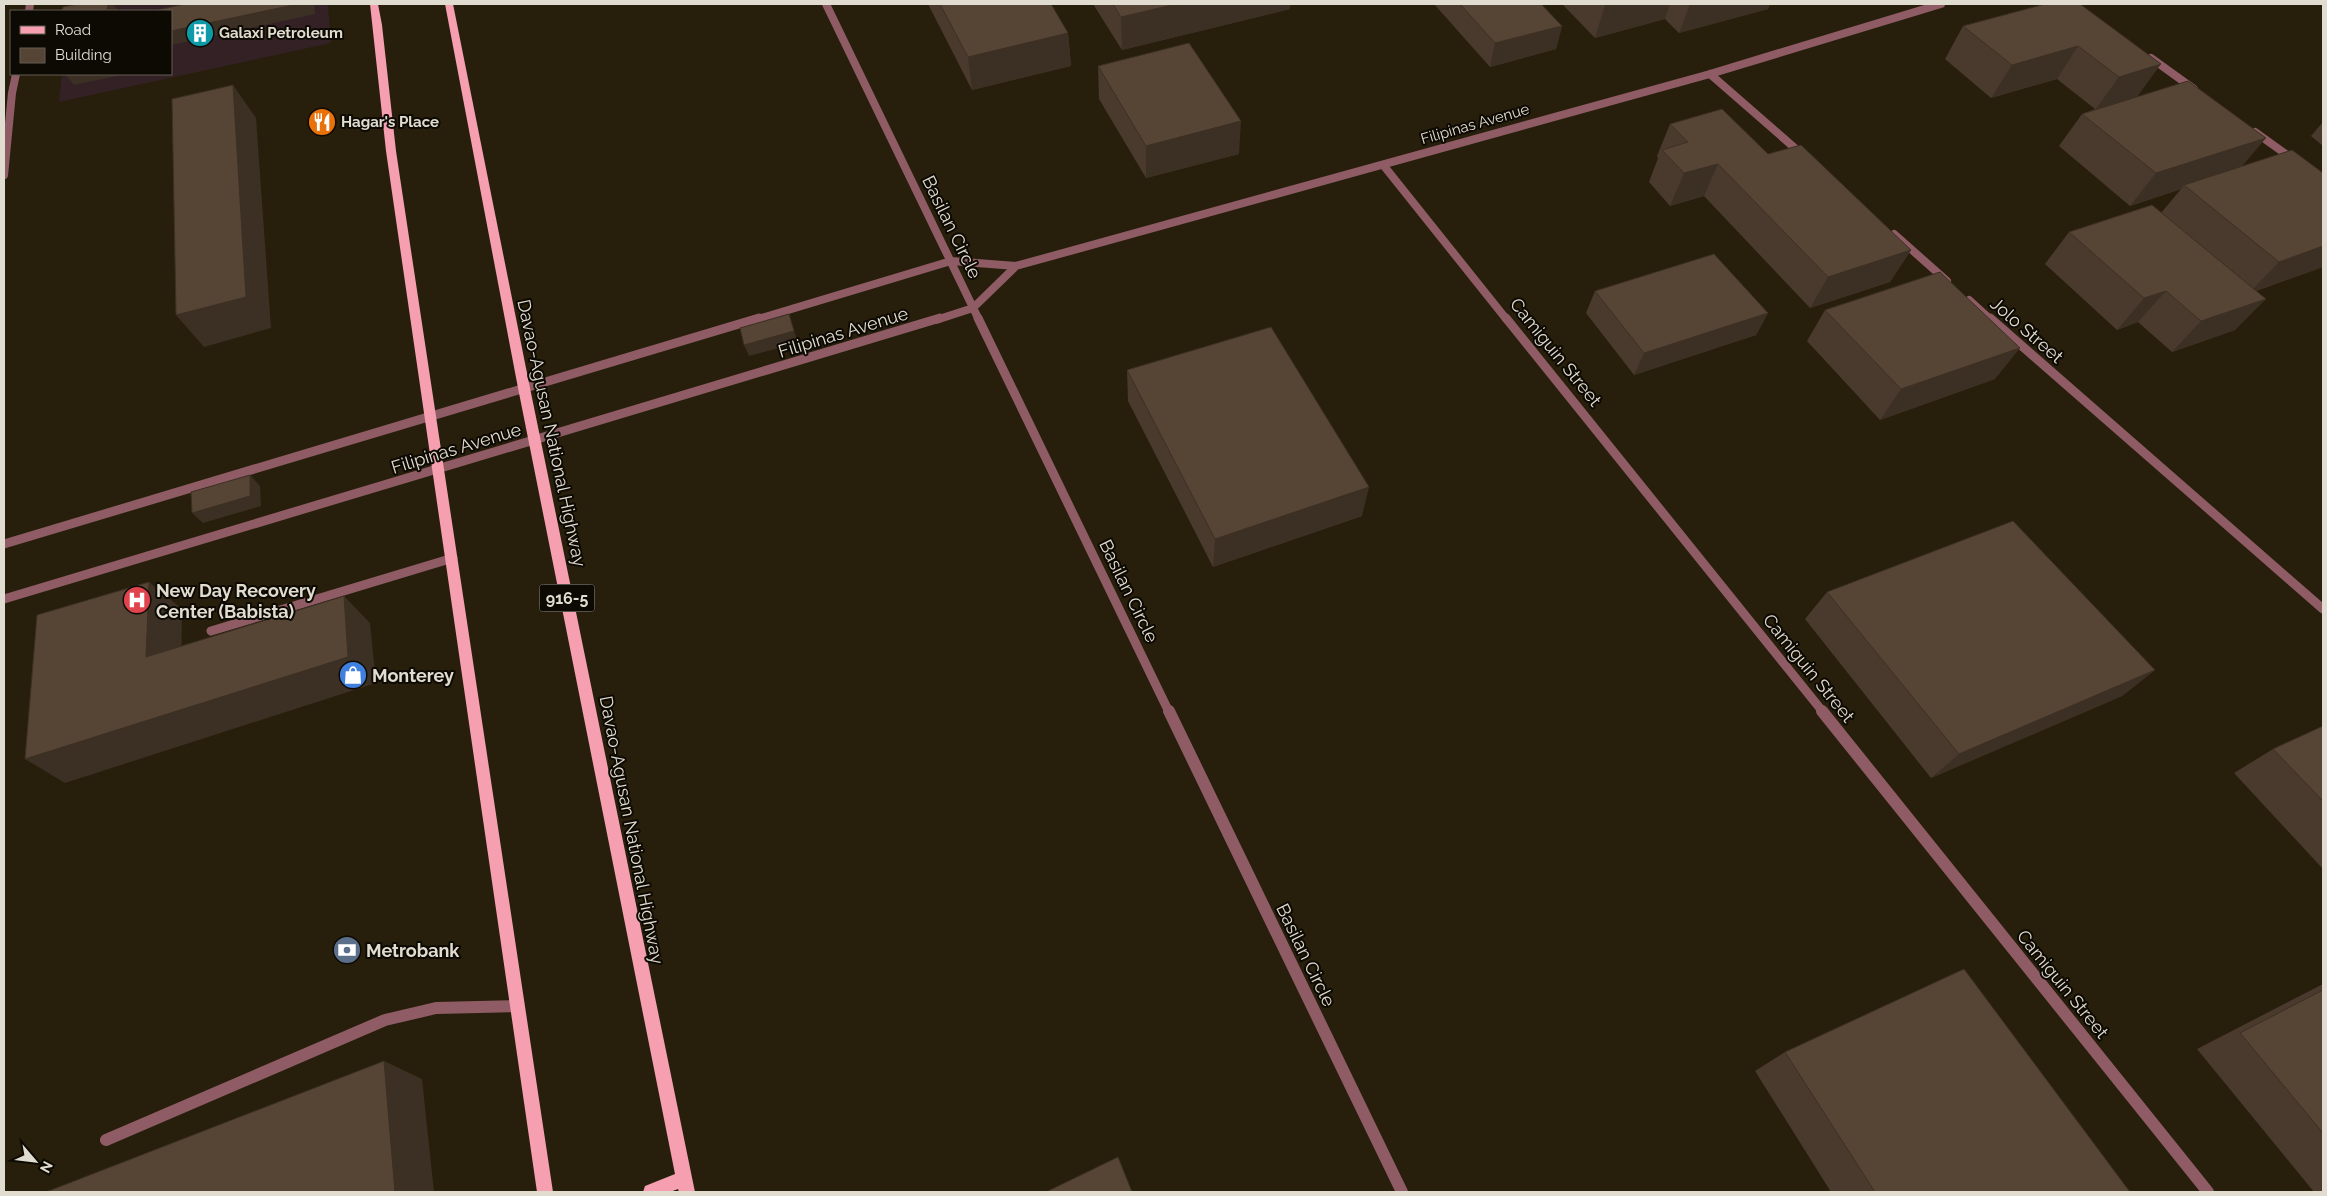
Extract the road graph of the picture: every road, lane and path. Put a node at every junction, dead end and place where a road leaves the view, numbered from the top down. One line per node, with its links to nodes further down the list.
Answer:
1 (374, 4): 22 (main road)
2 (449, 4): 21 (main road, Davao-Agusan National Highway / 916-5)
3 (826, 4): 16 (street, Basilan Circle)
4 (1941, 4): 6 (street, Filipinas Avenue)
5 (2148, 55): 9 (street)
6 (1710, 74): 12 (street, Filipinas Avenue); 13 (street)
7 (16, 75): 8 (street)
8 (8, 93): 14 (street)
9 (2204, 95)
10 (2251, 129): 11 (street)
11 (2299, 164)
12 (1384, 166): 17 (street, Filipinas Avenue); 36 (street, Camiguin Street)
13 (1815, 166)
14 (4, 175)
15 (1890, 231): 18 (street)
16 (951, 262): 17 (street, Filipinas Avenue); 20 (street, Basilan Circle); 21 (street, Filipinas Avenue)
17 (1016, 266): 20 (street, Filipinas Avenue)
18 (1957, 290)
19 (1964, 296): 28 (street, Jolo Street)
20 (973, 308): 23 (street, Filipinas Avenue); 35 (street, Basilan Circle)
21 (524, 388): 22 (street, Filipinas Avenue); 23 (main road, Davao-Agusan National Highway / 916-5)
22 (431, 416): 24 (main road); 25 (street, Filipinas Avenue)
23 (536, 441): 24 (street, Filipinas Avenue); 32 (main road, Davao-Agusan National Highway / 916-5)
24 (440, 470): 26 (main road); 27 (street, Filipinas Avenue)
25 (4, 544)
26 (453, 558): 29 (street); 30 (main road)
27 (4, 599)
28 (2323, 610)
29 (211, 631)
30 (518, 1006): 31 (street); 33 (main road)
31 (106, 1140)
32 (685, 1185): 34 (main road)
33 (545, 1192)
34 (651, 1192)
35 (1402, 1192)
36 (2208, 1192)

